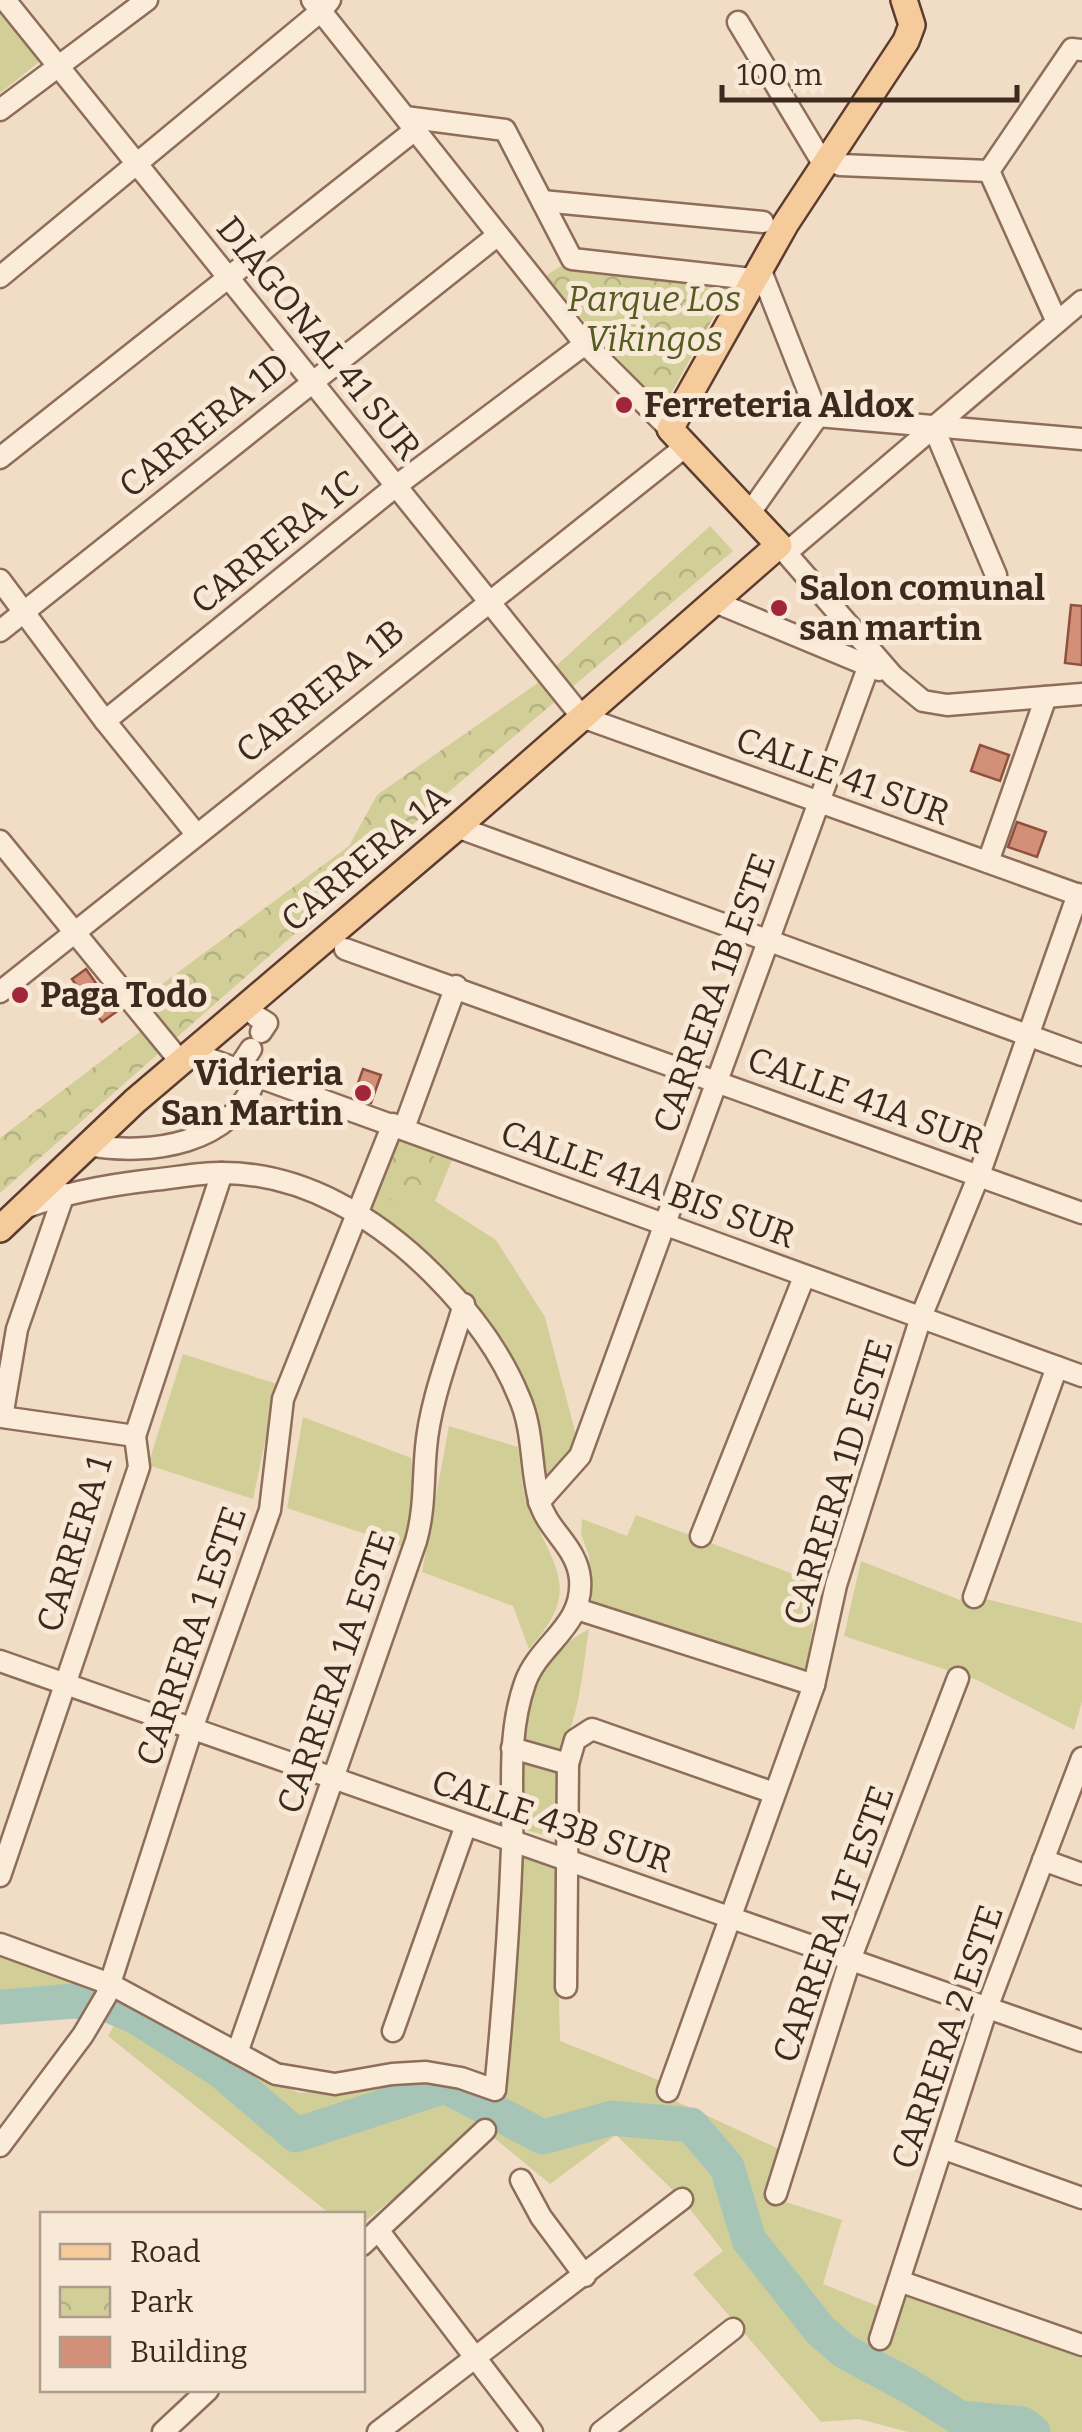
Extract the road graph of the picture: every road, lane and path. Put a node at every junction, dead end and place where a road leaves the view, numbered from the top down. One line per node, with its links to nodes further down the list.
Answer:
1 (6, 0): 7 (street, DIAGONAL 41 SUR)
2 (147, 0): 7 (street)
3 (904, 0): 11 (main road, CARRERA 1B)
4 (321, 4): 9 (street); 10 (street)
5 (738, 22): 11 (street)
6 (1082, 50): 12 (street)
7 (60, 67): 8 (street); 10 (street, DIAGONAL 41 SUR)
8 (0, 110)
9 (410, 123): 13 (street); 15 (street); 18 (street)
10 (138, 164): 17 (street); 18 (street, DIAGONAL 41 SUR)
11 (832, 165): 12 (street); 16 (main road, CARRERA 1B)
12 (989, 171): 20 (street)
13 (542, 201): 14 (street); 16 (street)
14 (763, 222)
15 (498, 235): 21 (street); 22 (street, CARRERA 1D)
16 (756, 272): 23 (street); 25 (main road, CARRERA 1B)
17 (0, 276)
18 (228, 276): 22 (street, DIAGONAL 41 SUR); 27 (street)
19 (1081, 303): 20 (street)
20 (1057, 322): 24 (street)
21 (585, 344): 25 (street); 28 (street, CARRERA 1C)
22 (312, 380): 28 (street, DIAGONAL 41 SUR); 35 (street, CARRERA 1D)
23 (818, 416): 24 (street); 29 (street)
24 (934, 426): 26 (street); 30 (street); 31 (street)
25 (678, 438): 29 (main road); 33 (street, CARRERA 1B)
26 (1082, 438)
27 (0, 458)
28 (396, 486): 33 (street, DIAGONAL 41 SUR); 42 (street, CARRERA 1C)
29 (749, 514): 30 (main road)
30 (782, 549): 34 (main road, CARRERA 1A); 38 (street)
31 (996, 575)
32 (0, 580): 35 (street)
33 (488, 600): 41 (street, DIAGONAL 41 SUR); 45 (street, CARRERA 1B)
34 (715, 602): 37 (street); 41 (main road, CARRERA 1A)
35 (26, 611): 36 (street, CARRERA 1D); 42 (street)
36 (0, 631)
37 (869, 665): 38 (street); 43 (street, CARRERA 1B ESTE)
38 (894, 676): 40 (street)
39 (1082, 694): 40 (street)
40 (1046, 697): 47 (street)
41 (582, 717): 43 (street, CALLE 41 SUR); 44 (main road, CARRERA 1A)
42 (105, 720): 45 (street)
43 (819, 801): 47 (street, CALLE 41 SUR); 50 (street, CARRERA 1B ESTE)
44 (457, 826): 50 (street); 57 (main road, CARRERA 1A)
45 (197, 836): 49 (street, CARRERA 1B)
46 (0, 841): 49 (street)
47 (988, 862): 48 (street, CALLE 41 SUR)
48 (1080, 895): 55 (street, CARRERA 1D ESTE)
49 (75, 932): 53 (street, CARRERA 1B); 57 (street)
50 (768, 940): 55 (street); 59 (street, CARRERA 1B ESTE)
51 (345, 948): 52 (street, CALLE 41A SUR)
52 (456, 986): 59 (street, CALLE 41A SUR); 60 (street, CARRERA 1 ESTE)
53 (0, 992)
54 (256, 1032): 58 (street)
55 (1026, 1034): 56 (street); 63 (street, CARRERA 1D ESTE)
56 (1082, 1055)
57 (185, 1057): 58 (street, CALLE 41A BIS SUR); 61 (main road, CARRERA 1A)
58 (247, 1072): 60 (street, CALLE 41A BIS SUR); 61 (street)
59 (716, 1081): 63 (street, CALLE 41A SUR); 68 (street, CARRERA 1B ESTE)
60 (398, 1126): 66 (street, CARRERA 1 ESTE); 68 (street, CALLE 41A BIS SUR)
61 (88, 1145): 65 (main road, CARRERA 1A)
62 (222, 1173): 64 (street); 66 (street); 76 (street, CARRERA 1)
63 (979, 1175): 67 (street, CALLE 41A SUR); 72 (street, CARRERA 1D ESTE)
64 (64, 1194): 65 (street); 75 (street)
65 (20, 1210): 69 (main road, CARRERA 1A)
66 (357, 1212): 71 (street); 85 (street, CARRERA 1 ESTE)
67 (1082, 1213)
68 (664, 1223): 70 (street, CALLE 41A BIS SUR); 77 (street, CARRERA 1B ESTE)
69 (0, 1229)
70 (804, 1277): 72 (street, CALLE 41A BIS SUR); 78 (street)
71 (464, 1304): 77 (street); 89 (street, CARRERA 1A ESTE)
72 (921, 1318): 73 (street, CALLE 41A BIS SUR); 84 (street, CARRERA 1D ESTE)
73 (1057, 1367): 74 (street, CALLE 41A BIS SUR); 79 (street)
74 (1082, 1376)
75 (1, 1422): 76 (street)
76 (135, 1436): 83 (street, CARRERA 1)
77 (539, 1502): 80 (street)
78 (702, 1536)
79 (974, 1596)
80 (577, 1609): 84 (street); 86 (street)
81 (0, 1662): 83 (street, CALLE 43B SUR)
82 (958, 1678): 99 (street, CARRERA 1F ESTE)
83 (63, 1684): 85 (street, CALLE 43B SUR); 96 (street, CARRERA 1)
84 (814, 1685): 90 (street, CARRERA 1D ESTE)
85 (192, 1729): 89 (street, CALLE 43B SUR); 101 (street, CARRERA 1 ESTE)
86 (512, 1748): 88 (street); 92 (street)
87 (1082, 1758): 94 (street, CARRERA 2 ESTE)
88 (568, 1764): 90 (street); 93 (street)
89 (334, 1779): 91 (street, CALLE 43B SUR); 105 (street, CARRERA 1A ESTE)
90 (774, 1794): 97 (street, CARRERA 1D ESTE)
91 (466, 1825): 92 (street, CALLE 43B SUR); 103 (street)
92 (512, 1841): 93 (street, CALLE 43B SUR); 105 (street)
93 (565, 1860): 97 (street, CALLE 43B SUR); 100 (street)
94 (1043, 1860): 95 (street); 102 (street, CARRERA 2 ESTE)
95 (1082, 1874)
96 (0, 1876)
97 (729, 1917): 99 (street, CALLE 43B SUR); 106 (street, CARRERA 1D ESTE)
98 (0, 1944): 101 (street)
99 (850, 1960): 102 (street, CALLE 43B SUR); 111 (street, CARRERA 1F ESTE)
100 (566, 1987)
101 (106, 1996): 105 (street); 108 (street, CARRERA 1 ESTE)
102 (987, 2008): 104 (street, CALLE 43B SUR); 109 (street, CARRERA 2 ESTE)
103 (392, 2031)
104 (1082, 2041)
105 (237, 2053)
106 (668, 2092)
107 (484, 2130): 114 (street)
108 (0, 2146)
109 (942, 2148): 112 (street); 116 (street, CARRERA 2 ESTE)
110 (521, 2180): 115 (street)
111 (776, 2194)
112 (1082, 2198)
113 (682, 2199): 115 (street)
114 (370, 2238): 120 (street)
115 (585, 2276): 120 (street)
116 (899, 2281): 118 (street, CARRERA 2 ESTE); 119 (street)
117 (733, 2328): 125 (street)
118 (880, 2339)
119 (1082, 2345)
120 (476, 2358): 123 (street); 124 (street)
121 (206, 2392): 122 (street)
122 (163, 2432)
123 (378, 2432)
124 (532, 2432)
125 (601, 2432)

